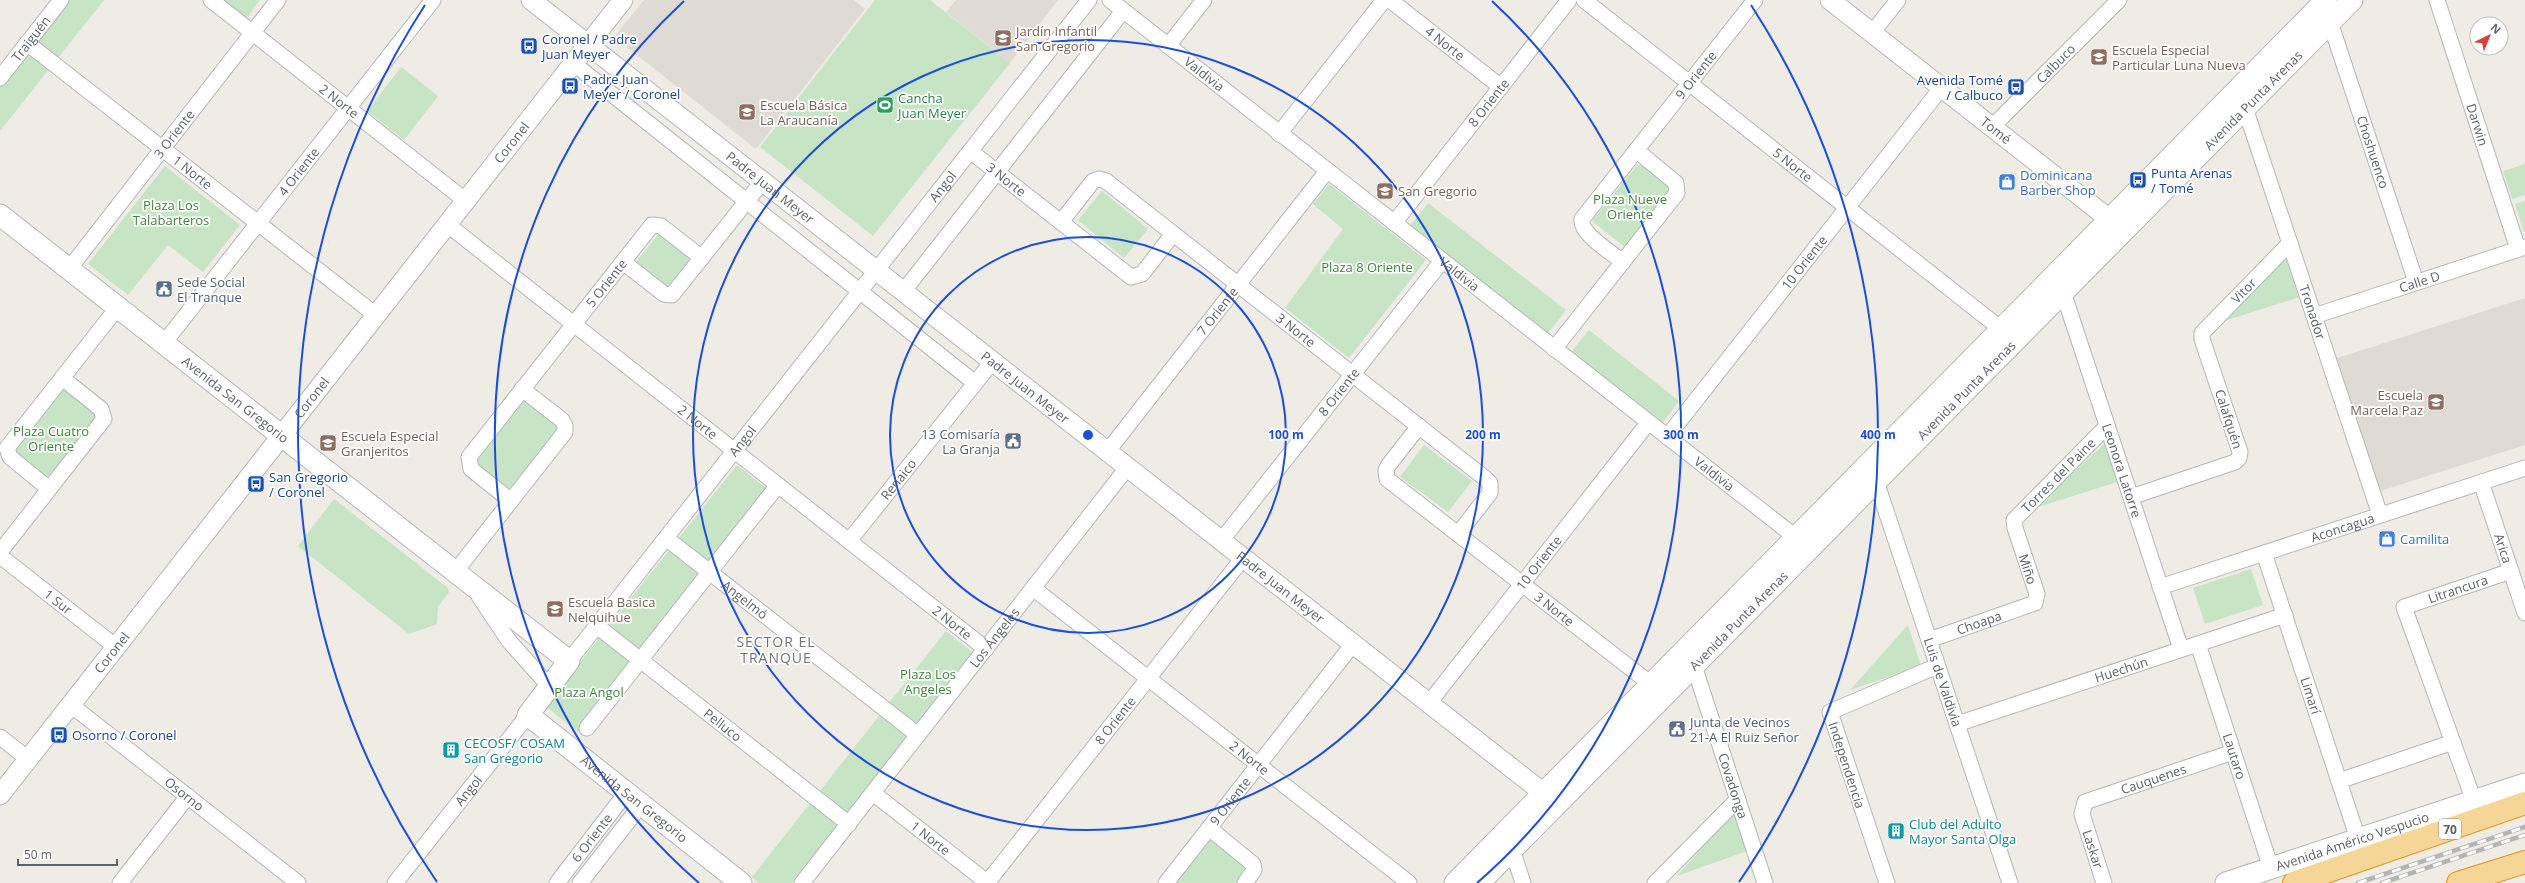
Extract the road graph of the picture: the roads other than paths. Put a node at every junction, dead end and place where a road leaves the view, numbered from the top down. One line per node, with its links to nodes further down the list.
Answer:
1 (61, 0): 25 (street, Traiguén)
2 (211, 0): 23 (street, 2 Norte)
3 (278, 0): 23 (street, 3 Oriente)
4 (433, 0): 33 (street, 4 Oriente)
5 (531, 0): 26 (street, Padre Juan Meyer)
6 (623, 0): 26 (street, Coronel)
7 (1089, 0): 39 (street, Angol)
8 (1110, 0): 21 (street, Valdivia)
9 (1204, 0): 27 (street)
10 (1384, 0): 36 (street)
11 (1390, 0): 31 (street, 4 Norte)
12 (1569, 0): 31 (street, 8 Oriente)
13 (1584, 0): 30 (street, 5 Norte)
14 (1755, 0): 30 (street, 9 Oriente)
15 (1830, 0): 24 (street, Tomé)
16 (1898, 0): 24 (street)
17 (2119, 0): 35 (street, Calbuco)
18 (2326, 0): 51 (main road, Avenida Punta Arenas)
19 (2352, 0): 22 (main road, Avenida Punta Arenas)
20 (2437, 0): 54 (street, Darwin)
21 (1123, 11): 27 (street, Valdivia); 41 (street)
22 (2330, 22): 34 (main road, Avenida Punta Arenas); 61 (street, Choshuenco)
23 (253, 33): 33 (street, 2 Norte); 37 (street, 3 Oriente)
24 (1872, 33): 32 (street, Tomé)
25 (27, 43): 29 (street, Traiguén); 37 (street, 1 Norte)
26 (588, 45): 28 (street, Coronel); 42 (street, Padre Juan Meyer)
27 (1168, 46): 36 (street, Valdivia)
28 (574, 64): 43 (street, Coronel); 44 (street, Padre Juan Meyer)
29 (0, 78)
30 (1689, 83): 38 (street, 9 Oriente); 45 (street, 5 Norte)
31 (1501, 87): 49 (street, 8 Oriente)
32 (1942, 87): 35 (street, Tomé); 45 (street, 10 Oriente)
33 (348, 108): 43 (street, 2 Norte); 48 (street, 4 Oriente)
34 (2245, 108): 51 (main road, Avenida Punta Arenas); 53 (street, Tronador)
35 (1992, 127): 51 (street, Tomé)
36 (1279, 134): 40 (street, Valdivia)
37 (163, 149): 48 (street, 1 Norte); 59 (street, 3 Oriente)
38 (1636, 150): 58 (street); 58 (street, 9 Oriente)
39 (970, 151): 41 (street, 3 Norte); 60 (street, Angol)
40 (1327, 171): 49 (street, Valdivia); 62 (street, 7 Oriente)
41 (997, 172): 47 (street, 3 Norte); 64 (street)
42 (762, 182): 44 (street); 60 (street, Padre Juan Meyer)
43 (466, 202): 50 (street, Coronel)
44 (746, 202): 55 (street); 63 (street, Padre Juan Meyer)
45 (1847, 208): 70 (street, 5 Norte); 83 (street, 10 Oriente)
46 (2, 221): 59 (main road, Avenida San Gregorio)
47 (1061, 222): 52 (street, 3 Norte); 52 (street, 3 Norte)
48 (258, 223): 67 (street, 1 Norte); 72 (street, 4 Oriente)
49 (1394, 223): 56 (street, Valdivia)
50 (448, 225): 67 (street, Coronel); 69 (street, 2 Norte)
51 (2116, 225): 65 (main road, Avenida Punta Arenas); 70 (main road, Avenida Punta Arenas)
52 (1173, 234): 62 (street, 3 Norte)
53 (2290, 243): 68 (street, Tronador); 71 (street, Vitor)
54 (2522, 248): 61 (street, Calle D)
55 (702, 258): 57 (street); 57 (street, 5 Oriente)
56 (1442, 261): 73 (street, Valdivia); 75 (street, 8 Oriente)
57 (623, 262): 69 (street, 5 Oriente)
58 (1623, 262): 73 (street)
59 (70, 269): 66 (main road, Avenida San Gregorio)
60 (876, 271): 63 (street, Angol); 64 (street, Padre Juan Meyer)
61 (2416, 282): 68 (street, Calle D)
62 (1238, 284): 75 (street, 3 Norte); 85 (street, 7 Oriente)
63 (859, 292): 77 (street, Padre Juan Meyer); 84 (street, Angol)
64 (903, 292): 74 (street, Padre Juan Meyer)
65 (2063, 292): 81 (street, Leonora Latorre); 88 (main road, Avenida Punta Arenas)
66 (118, 307): 72 (main road, Avenida San Gregorio); 76 (street)
67 (377, 316): 82 (street, Coronel)
68 (2314, 316): 94 (street, Tronador)
69 (574, 323): 78 (street, 5 Oriente); 84 (street, 2 Norte)
70 (2001, 329): 100 (main road, Avenida Punta Arenas)
71 (2202, 339): 92 (street, Calafquén)
72 (164, 343): 82 (main road, Avenida San Gregorio)
73 (1554, 349): 79 (street, Valdivia)
74 (992, 362): 77 (street, Renaico); 85 (street, Padre Juan Meyer)
75 (1353, 374): 80 (street, 3 Norte); 99 (street, 8 Oriente)
76 (62, 378): 91 (street); 91 (street)
77 (975, 383): 98 (street, Renaico)
78 (522, 389): 93 (street); 93 (street, 5 Oriente)
79 (1648, 423): 83 (street, Valdivia); 108 (street, 10 Oriente)
80 (1419, 426): 96 (street, 3 Norte); 96 (street, 3 Norte)
81 (2107, 426): 92 (street, Leonora Latorre); 95 (street, Torres del Paine)
82 (282, 436): 107 (main road, Avenida San Gregorio); 120 (street, Coronel)
83 (1667, 437): 100 (street, Valdivia)
84 (735, 450): 90 (street, 2 Norte); 97 (street, Angol)
85 (1107, 452): 86 (street, Padre Juan Meyer)
86 (1128, 468): 99 (street, Padre Juan Meyer); 110 (street, Los Ángeles)
87 (2525, 468): 89 (street, Aconcagua)
88 (1876, 481): 100 (main road, Avenida Punta Arenas); 116 (street, Luis de Valdivia)
89 (2481, 482): 94 (street, Aconcagua); 105 (street, Arica)
90 (778, 485): 98 (street, 2 Norte); 106 (street)
91 (49, 489): 101 (street)
92 (2131, 497): 109 (street, Leonora Latorre)
93 (511, 501): 107 (street)
94 (2380, 516): 102 (street, Aconcagua)
95 (2015, 528): 111 (street, Miño)
96 (1458, 534): 108 (street, 3 Norte)
97 (666, 538): 106 (street, Angelmó); 115 (street, Angol)
98 (849, 541): 121 (street, 2 Norte)
99 (1221, 541): 104 (street, Padre Juan Meyer)
100 (1803, 543): 125 (main road, Avenida Punta Arenas); 128 (main road, Avenida Punta Arenas)
101 (0, 552)
102 (2264, 553): 109 (street, Aconcagua); 113 (street, Limarí)
103 (0, 556): 120 (street, 1 Sur)
104 (1243, 558): 118 (street, Padre Juan Meyer); 127 (street, 8 Oriente)
105 (2511, 571): 112 (street, Arica); 137 (street, Litrancura)
106 (710, 572): 123 (street); 135 (street, Angelmó)
107 (463, 578): 114 (main road, Avenida San Gregorio); 117 (street, Avenida San Gregorio)
108 (1522, 584): 128 (street, 3 Norte); 130 (street, 10 Oriente)
109 (2160, 587): 122 (street, Leonora Latorre)
110 (1033, 588): 121 (street, Los Ángeles); 127 (street, 2 Norte)
111 (2029, 606): 116 (street, Choapa)
112 (2525, 614)
113 (2285, 615): 119 (street, Huechún); 141 (street, Limarí)
114 (523, 625): 117 (street); 124 (main road, Avenida San Gregorio)
115 (597, 626): 123 (street, Pelluco); 124 (street, Angol)
116 (1929, 640): 126 (street, Luis de Valdivia)
117 (509, 641): 129 (street, Avenida San Gregorio)
118 (1353, 644): 130 (street, Padre Juan Meyer); 140 (street, 9 Oriente)
119 (2198, 644): 122 (street, Huechún); 138 (street, Lautaro)
120 (116, 647): 131 (street, Coronel)
121 (986, 649): 135 (street, Los Ángeles)
122 (2181, 649): 133 (street, Huechún)
123 (641, 660): 134 (street); 152 (street, Pelluco)
124 (569, 661): 129 (main road, Angol)
125 (1694, 666): 146 (main road, Avenida Punta Arenas); 148 (street, Covadonga)
126 (1937, 666): 133 (street, Luis de Valdivia); 174 (street, Independencia)
127 (1148, 678): 140 (street, 2 Norte); 165 (street, 8 Oriente)
128 (1651, 684): 146 (main road, Avenida Punta Arenas)
129 (550, 687): 132 (main road, Angol)
130 (1429, 703): 146 (street, Padre Juan Meyer)
131 (71, 704): 139 (street, Coronel); 145 (street, Osorno)
132 (528, 715): 147 (main road, Avenida San Gregorio); 160 (street, Angol)
133 (1957, 724): 175 (street, Luis de Valdivia)
134 (587, 728)
135 (918, 736): 143 (street, Los Ángeles)
136 (0, 737): 139 (street)
137 (2453, 742): 141 (street); 149 (street)
138 (2233, 752): 151 (street, Cauquenes); 157 (street, Lautaro)
139 (28, 760): 144 (street, Coronel)
140 (1258, 765): 153 (street, 9 Oriente); 168 (street, 2 Norte)
141 (2339, 781): 154 (street, Limarí)
142 (2525, 784): 149 (main road, Avenida Américo Vespucio)
143 (873, 793): 152 (street, Los Ángeles); 165 (street, 1 Norte)
144 (0, 795)
145 (188, 796): 158 (street); 159 (street, Osorno)
146 (1551, 798): 155 (main road, Avenida Punta Arenas); 169 (main road, Avenida Punta Arenas)
147 (634, 799): 161 (street, 6 Oriente); 162 (street, 6 Oriente); 163 (main road, Avenida San Gregorio)
148 (1738, 799): 172 (street); 173 (street, Covadonga)
149 (2474, 800): 154 (main road, Avenida Américo Vespucio)
150 (2525, 803): 178 (highway, 70)
151 (2082, 814): 176 (street, Laskar)
152 (849, 824): 164 (street, Los Ángeles)
153 (1209, 828): 166 (street, 9 Oriente); 167 (street)
154 (2358, 839): 157 (main road, Avenida Américo Vespucio)
155 (1512, 849): 170 (main road, Avenida Punta Arenas); 171 (street)
156 (2525, 862): 179 (highway)
157 (2271, 868): 177 (main road, Avenida Américo Vespucio)
158 (120, 883)
159 (298, 883)
160 (395, 883)
161 (557, 883)
162 (580, 883)
163 (741, 883)
164 (802, 883)
165 (988, 883)
166 (1166, 883)
167 (1245, 883)
168 (1409, 883)
169 (1455, 883)
170 (1479, 883)
171 (1523, 883)
172 (1655, 883)
173 (1765, 883)
174 (1887, 883)
175 (2010, 883)
176 (2104, 883)
177 (2226, 883)
178 (2294, 883)
179 (2458, 883)

